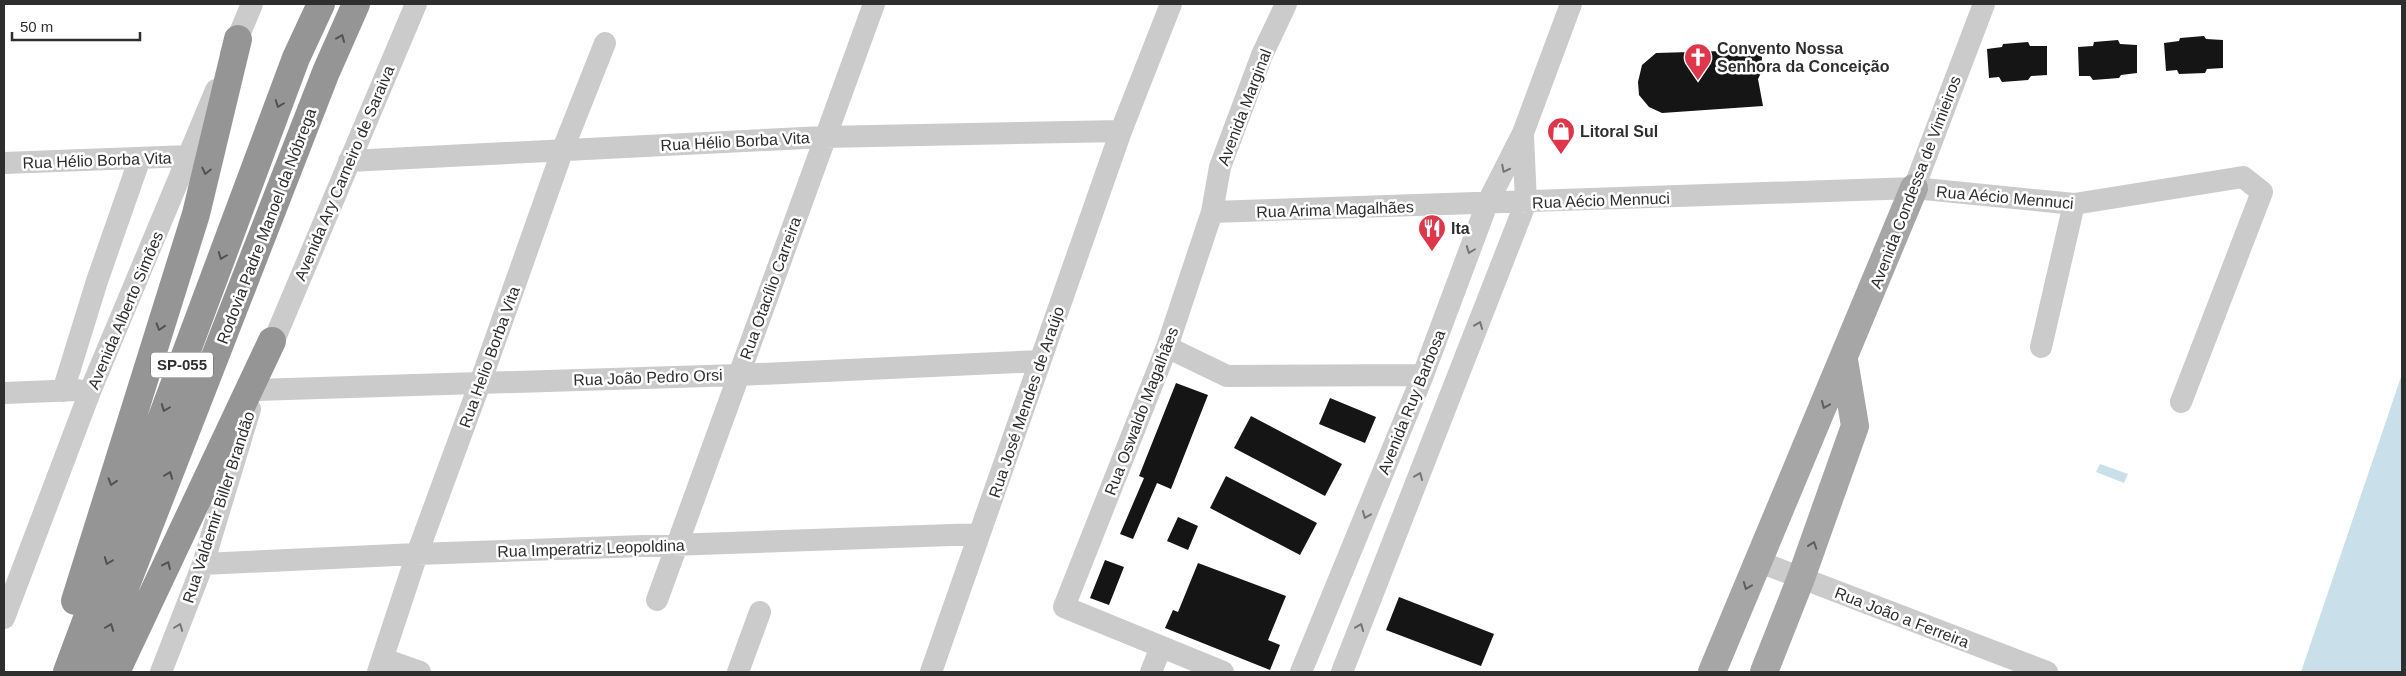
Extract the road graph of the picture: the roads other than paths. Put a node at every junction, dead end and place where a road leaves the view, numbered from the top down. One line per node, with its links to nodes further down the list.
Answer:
1 (252, 4): 10 (street, Avenida Alberto Simões)
2 (321, 4): 51 (highway, Rodovia Padre Manoel da Nóbrega / SP-055, one-way to 51)
3 (356, 4): 52 (highway, Rodovia Padre Manoel da Nóbrega / SP-055, one-way to 3)
4 (416, 4): 18 (street, Avenida Ary Carneiro de Saraiva)
5 (874, 4): 14 (street, Rua Otacílio Carreira)
6 (1171, 4): 12 (street, Rua José Mendes de Araújo)
7 (1286, 4): 24 (street, Avenida Marginal)
8 (1571, 4): 13 (street, Avenida Ruy Barbosa)
9 (1984, 4): 20 (street, Avenida Condessa de Vimieiros)
10 (238, 38): 16 (street, Avenida Alberto Simões); 50 (highway, one-way to 50)
11 (606, 43): 15 (street, Rua Helio Borba Vita)
12 (1121, 131): 14 (street, Rua Hélio Borba Vita); 29 (street, Rua José Mendes de Araújo)
13 (1523, 133): 21 (street, Avenida Ruy Barbosa); 22 (street, Avenida Ruy Barbosa, one-way to 22)
14 (824, 137): 15 (street, Rua Hélio Borba Vita); 31 (street, Rua Otacílio Carreira)
15 (562, 149): 18 (street, Rua Hélio Borba Vita); 32 (street, Rua Helio Borba Vita)
16 (189, 156): 17 (street, Rua Hélio Borba Vita); 33 (street, Avenida Alberto Simões)
17 (140, 158): 19 (street, Rua Hélio Borba Vita); 35 (street)
18 (349, 161): 25 (street, Avenida Ary Carneiro de Saraiva)
19 (4, 163)
20 (1914, 188): 21 (street, Rua Aécio Mennuci); 23 (street, Rua Aécio Mennuci); 28 (main road, Avenida Condessa de Vimieiros)
21 (1526, 202): 22 (street, Rua Aécio Mennuci); 61 (street, Avenida Ruy Barbosa, one-way to 21)
22 (1487, 204): 24 (street, Rua Arima Magalhães); 30 (street, Avenida Ruy Barbosa, one-way to 30)
23 (2074, 204): 27 (street); 37 (street, Rua Aécio Mennuci)
24 (1212, 212): 26 (street, Rua Oswaldo Magalhães)
25 (272, 341): 34 (street, Rua Valdemir Biller Brandão); 53 (highway, one-way to 25)
26 (1167, 347): 30 (street); 48 (street, Rua Oswaldo Magalhães)
27 (2041, 348)
28 (1844, 360): 41 (main road, Avenida Condessa de Vimieiros, one-way to 41); 44 (main road, one-way to 28)
29 (1040, 362): 31 (street, Rua João Pedro Orsi); 38 (street, Rua José Mendes de Araújo)
30 (1423, 374): 60 (street, Avenida Ruy Barbosa, one-way to 60)
31 (739, 375): 32 (street, Rua João Pedro Orsi); 39 (street, Rua Otacílio Carreira)
32 (480, 383): 34 (street, Rua João Pedro Orsi); 40 (street, Rua Helio Borba Vita)
33 (91, 390): 35 (street); 43 (street, Avenida Alberto Simões)
34 (256, 390): 42 (street, Rua Valdemir Biller Brandão)
35 (63, 391): 36 (street)
36 (4, 393)
37 (2181, 402)
38 (979, 534): 39 (street, Rua Imperatriz Leopoldina); 57 (street, Rua José Mendes de Araújo)
39 (676, 546): 40 (street, Rua Imperatriz Leopoldina); 45 (street, Rua Otacílio Carreira)
40 (417, 554): 42 (street, Rua Imperatriz Leopoldina); 49 (street, Rua Helio Borba Vita)
41 (1757, 561): 44 (street, Rua João a Ferreira); 62 (main road, Avenida Condessa de Vimieiros, one-way to 62)
42 (203, 564): 54 (street, Rua Valdemir Biller Brandão, one-way to 42)
43 (12, 571): 47 (street, Avenida Alberto Simões)
44 (1801, 578): 63 (main road); 64 (street, Rua João a Ferreira)
45 (656, 600)
46 (760, 612): 56 (street)
47 (4, 618)
48 (1161, 647): 58 (street); 59 (street)
49 (380, 666): 55 (street)
50 (55, 672)
51 (67, 672)
52 (92, 672)
53 (116, 672)
54 (161, 672)
55 (420, 672)
56 (738, 672)
57 (931, 672)
58 (1151, 672)
59 (1223, 672)
60 (1301, 672)
61 (1342, 672)
62 (1712, 672)
63 (1764, 672)
64 (2047, 672)

